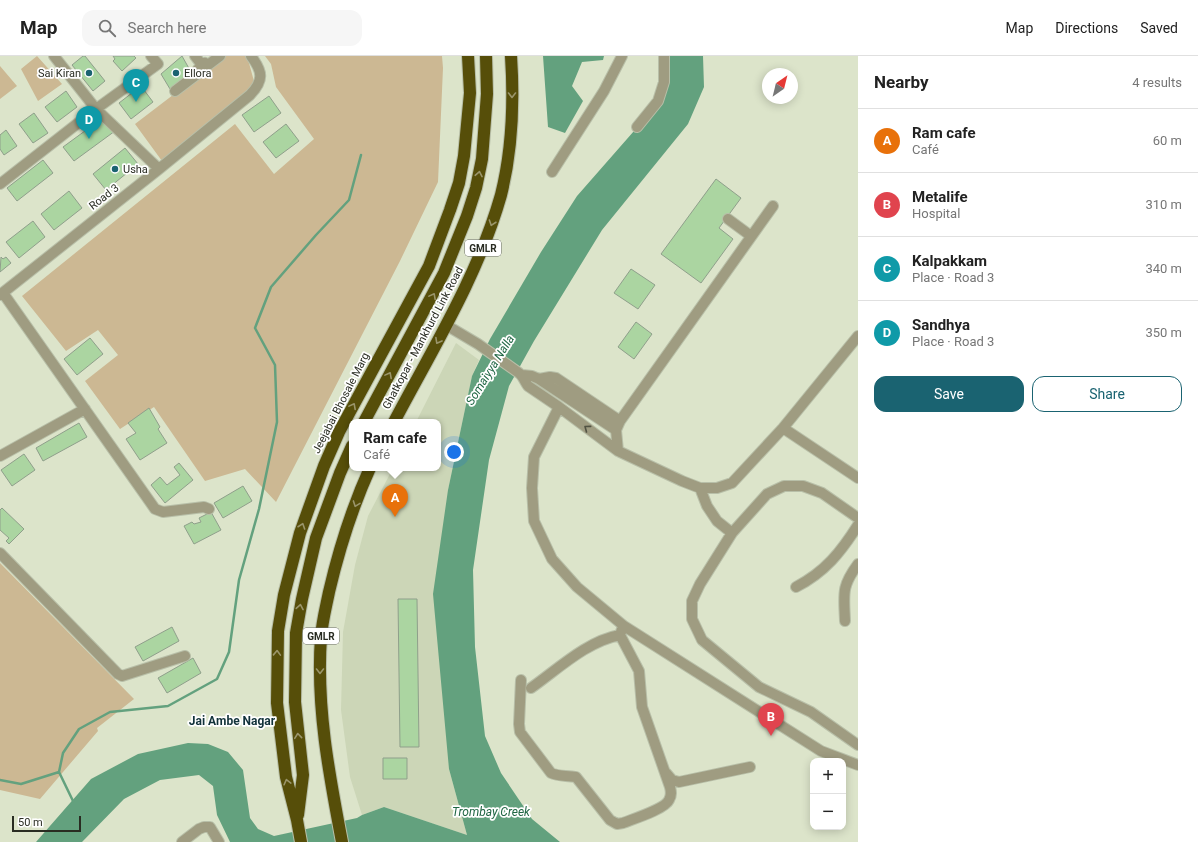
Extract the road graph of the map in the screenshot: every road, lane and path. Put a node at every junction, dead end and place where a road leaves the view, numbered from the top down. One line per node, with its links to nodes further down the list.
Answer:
1 (54, 56): 13 (street)
2 (151, 56): 13 (street)
3 (195, 56): 11 (street)
4 (220, 56): 11 (street)
5 (251, 56): 15 (street, Road 3)
6 (468, 56): 53 (highway, Jeejabai Bhosale Marg, one-way to 6)
7 (486, 56): 27 (highway, one-way to 7)
8 (511, 56): 22 (highway, Ghatkopar - Mankhurd Link Road / GMLR, one-way to 22)
9 (622, 56): 16 (street)
10 (664, 56): 14 (street)
11 (202, 65): 12 (street)
12 (175, 91)
13 (96, 109): 15 (street); 17 (street)
14 (638, 127)
15 (159, 170): 21 (street, Road 3)
16 (552, 172)
17 (0, 184)
18 (772, 206): 20 (street)
19 (728, 219): 20 (street)
20 (751, 236): 29 (street)
21 (1, 294): 26 (street)
22 (446, 325): 24 (street); 28 (highway, Ghatkopar - Mankhurd Link Road / GMLR, one-way to 28)
23 (858, 336): 30 (street)
24 (520, 374): 25 (street); 29 (street)
25 (558, 407): 31 (street, one-way to 25); 45 (street)
26 (85, 409): 33 (street); 37 (street)
27 (366, 419)
28 (396, 419)
29 (618, 426): 31 (street)
30 (783, 428): 35 (street); 36 (street)
31 (618, 451): 36 (street)
32 (349, 453): 53 (highway, one-way to 32)
33 (0, 456)
34 (369, 471): 57 (highway, GMLR, one-way to 57)
35 (858, 478)
36 (700, 488): 40 (street)
37 (209, 509)
38 (858, 518): 40 (street)
39 (858, 525): 43 (street)
40 (732, 532): 49 (street)
41 (0, 553): 46 (street)
42 (858, 564): 44 (street)
43 (796, 587)
44 (845, 621)
45 (622, 630): 48 (street); 50 (street); 52 (street)
46 (185, 656)
47 (521, 680): 52 (street)
48 (531, 688)
49 (858, 745)
50 (858, 765)
51 (750, 767): 52 (street)
52 (665, 772)
53 (297, 820): 56 (highway)
54 (182, 842): 55 (street)
55 (219, 842)
56 (301, 842)
57 (342, 842)

